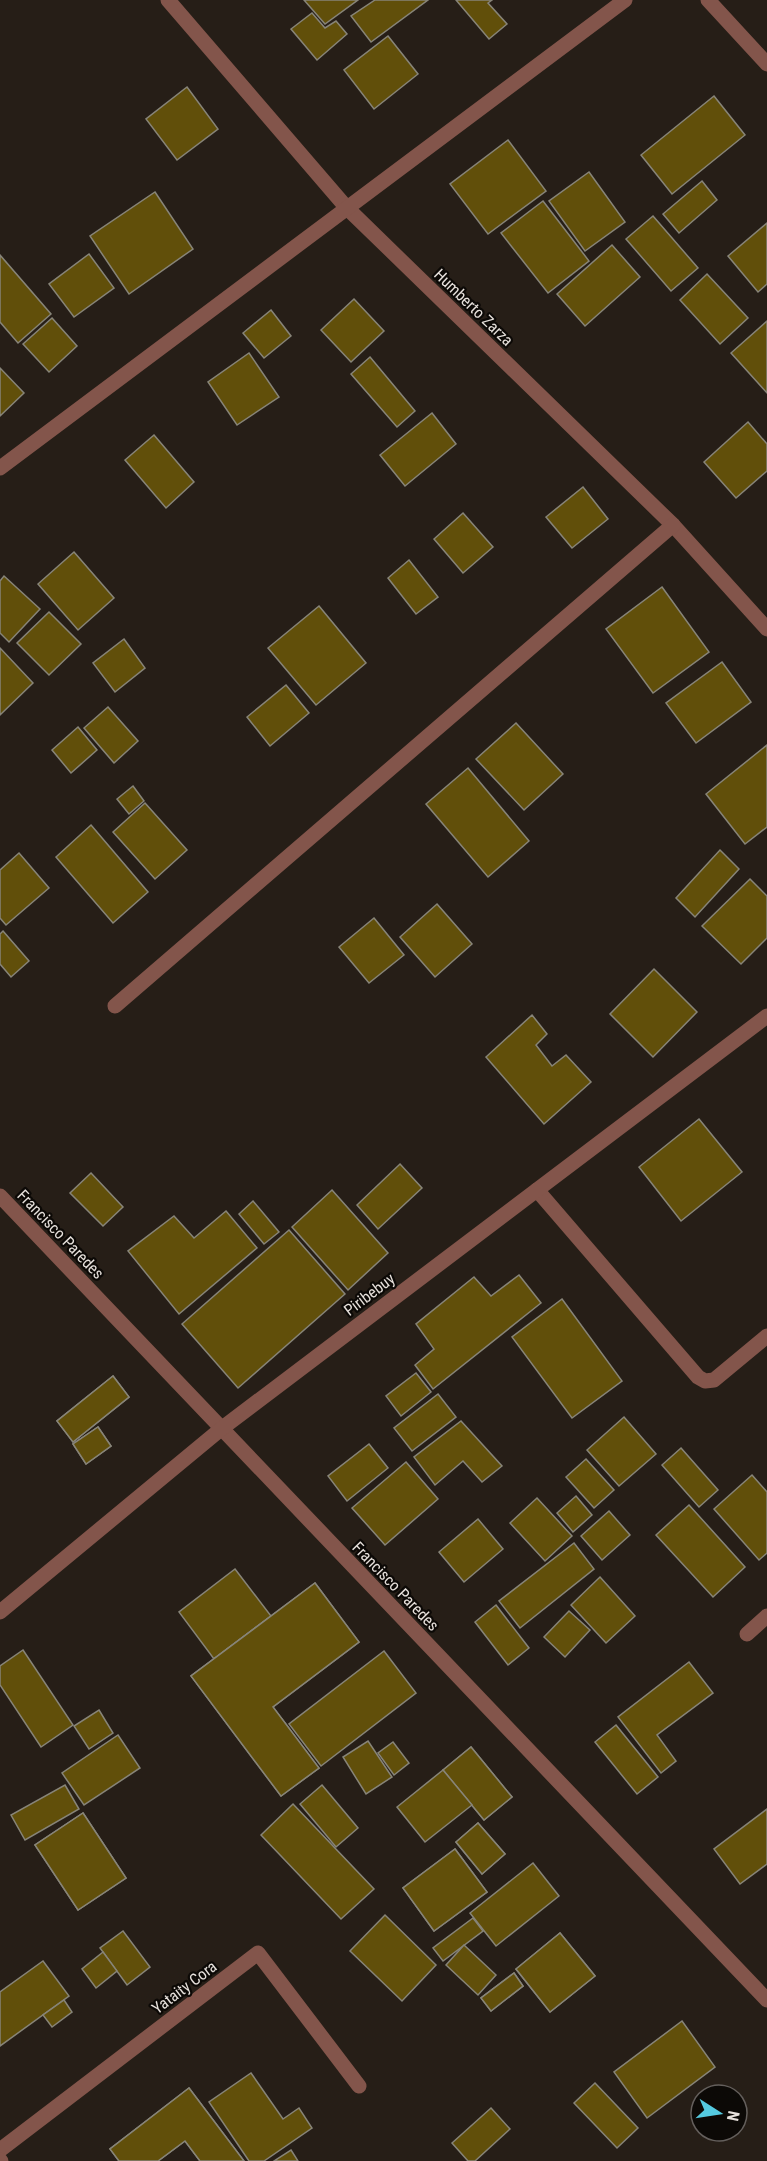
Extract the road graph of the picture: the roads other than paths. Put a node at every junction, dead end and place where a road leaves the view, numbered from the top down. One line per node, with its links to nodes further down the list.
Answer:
1 (168, 0): 5 (street, Humberto Zarza)
2 (625, 0): 5 (street)
3 (708, 0): 4 (street)
4 (767, 64)
5 (346, 207): 6 (street); 7 (street, Humberto Zarza)
6 (0, 468)
7 (673, 525): 8 (street, Humberto Zarza); 9 (street)
8 (767, 629)
9 (115, 1006)
10 (767, 1016): 11 (street, Piribebuy)
11 (537, 1190): 13 (street); 14 (street, Piribebuy)
12 (0, 1196): 14 (street, Francisco Paredes)
13 (767, 1336)
14 (221, 1429): 15 (street, Piribebuy); 18 (street, Francisco Paredes)
15 (0, 1612)
16 (767, 1616): 17 (street)
17 (747, 1634)
18 (767, 2000)
19 (359, 2086): 20 (street, Yataity Cora)
20 (0, 2150)

